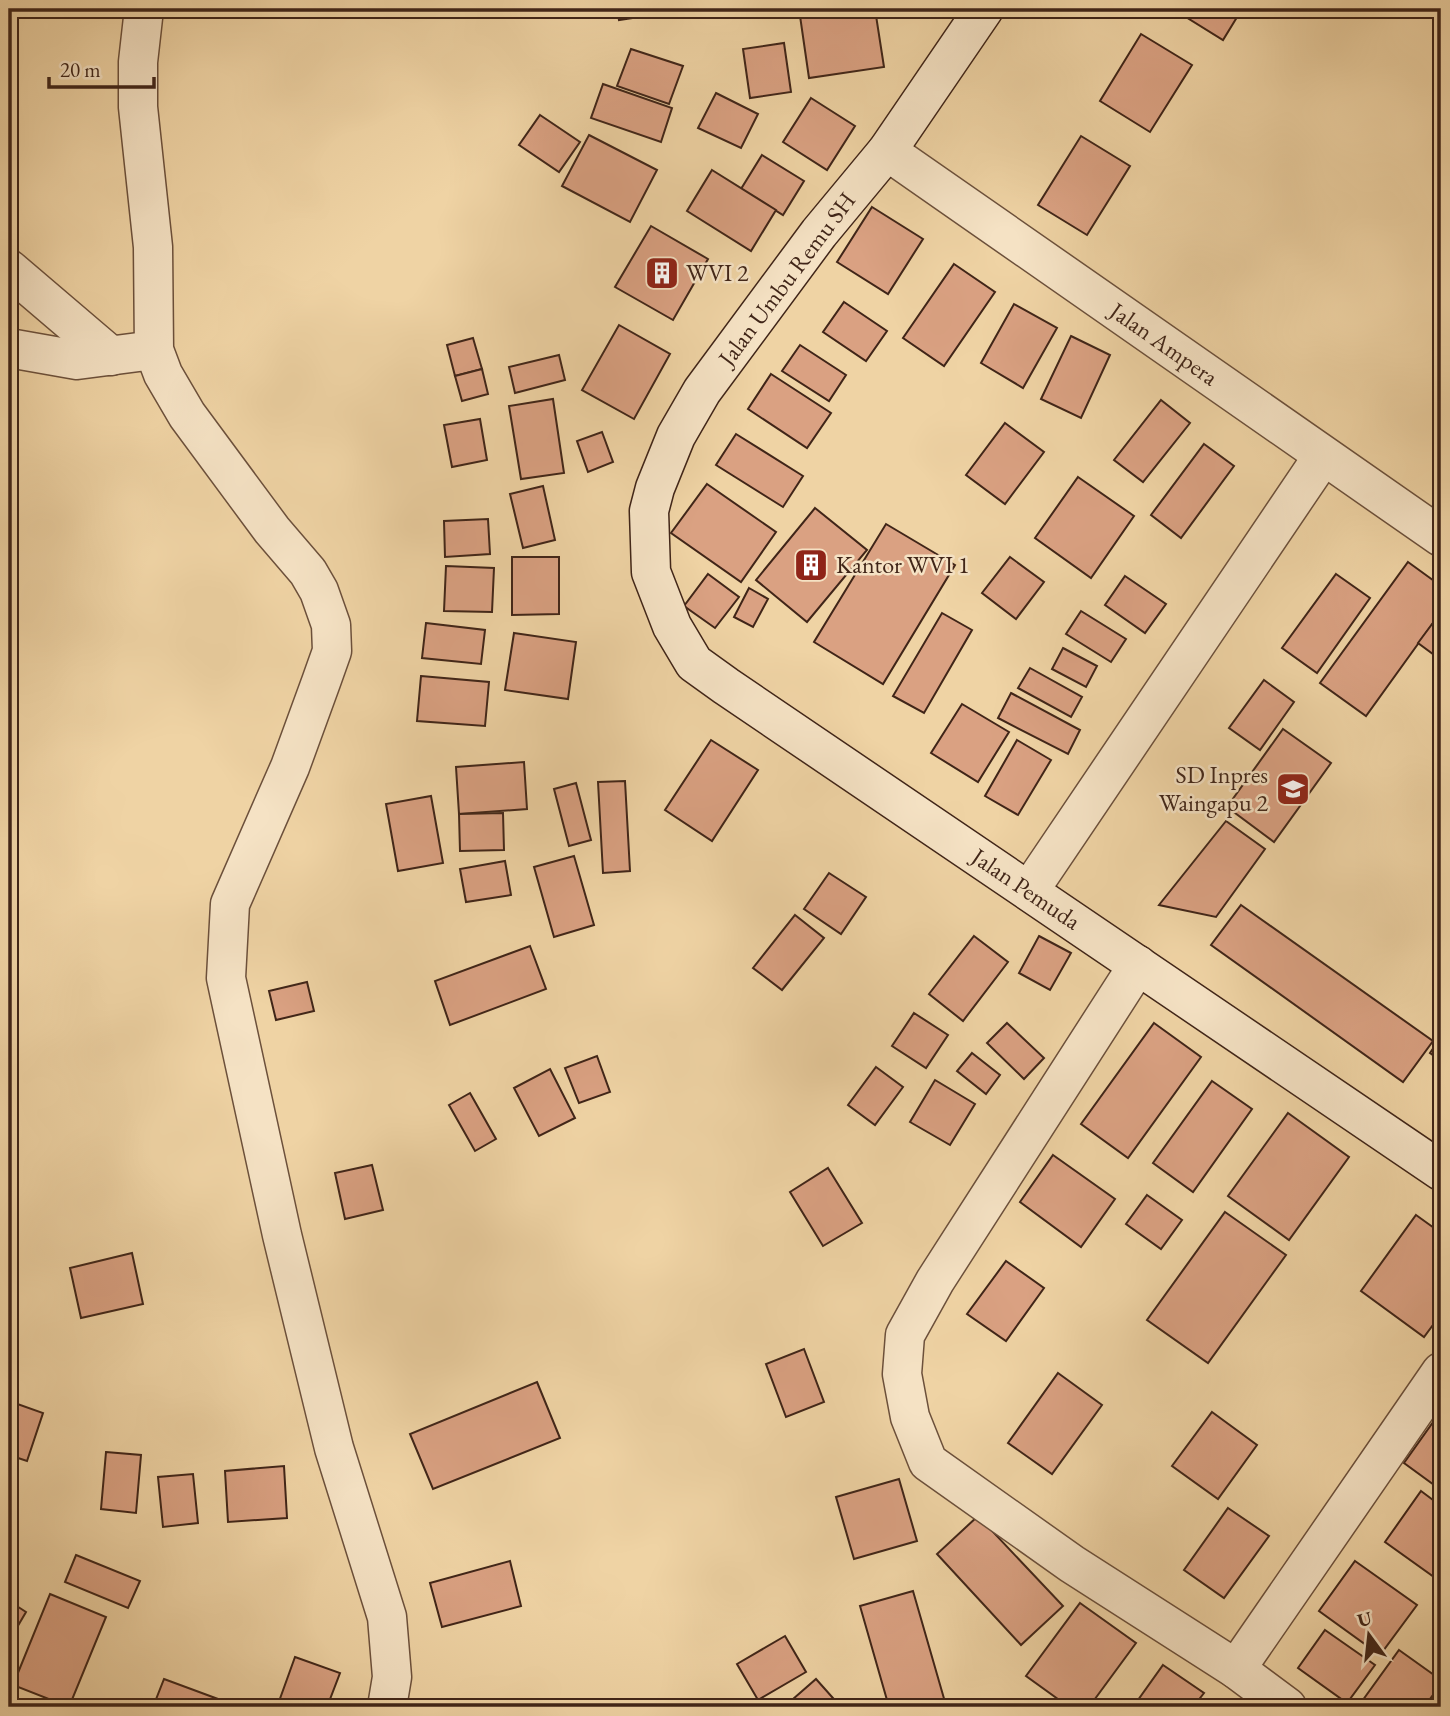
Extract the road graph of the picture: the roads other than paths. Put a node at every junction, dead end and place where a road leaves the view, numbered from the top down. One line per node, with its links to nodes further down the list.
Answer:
1 (144, 9): 6 (street)
2 (984, 9): 3 (street, Jalan Umbu Remu SH)
3 (887, 151): 8 (street, Jalan Ampera); 10 (street, Jalan Umbu Remu SH)
4 (9, 269): 7 (street)
5 (9, 348): 7 (street)
6 (155, 350): 7 (street); 16 (street)
7 (111, 356)
8 (1323, 456): 9 (street, Jalan Ampera); 11 (street)
9 (1441, 537)
10 (651, 572): 11 (street, Jalan Pemuda)
11 (1029, 891): 12 (street, Jalan Pemuda)
12 (1138, 965): 13 (street, Jalan Pemuda); 15 (street)
13 (1441, 1171)
14 (1441, 1372): 15 (street)
15 (1236, 1669): 17 (street)
16 (387, 1707)
17 (1287, 1707)

